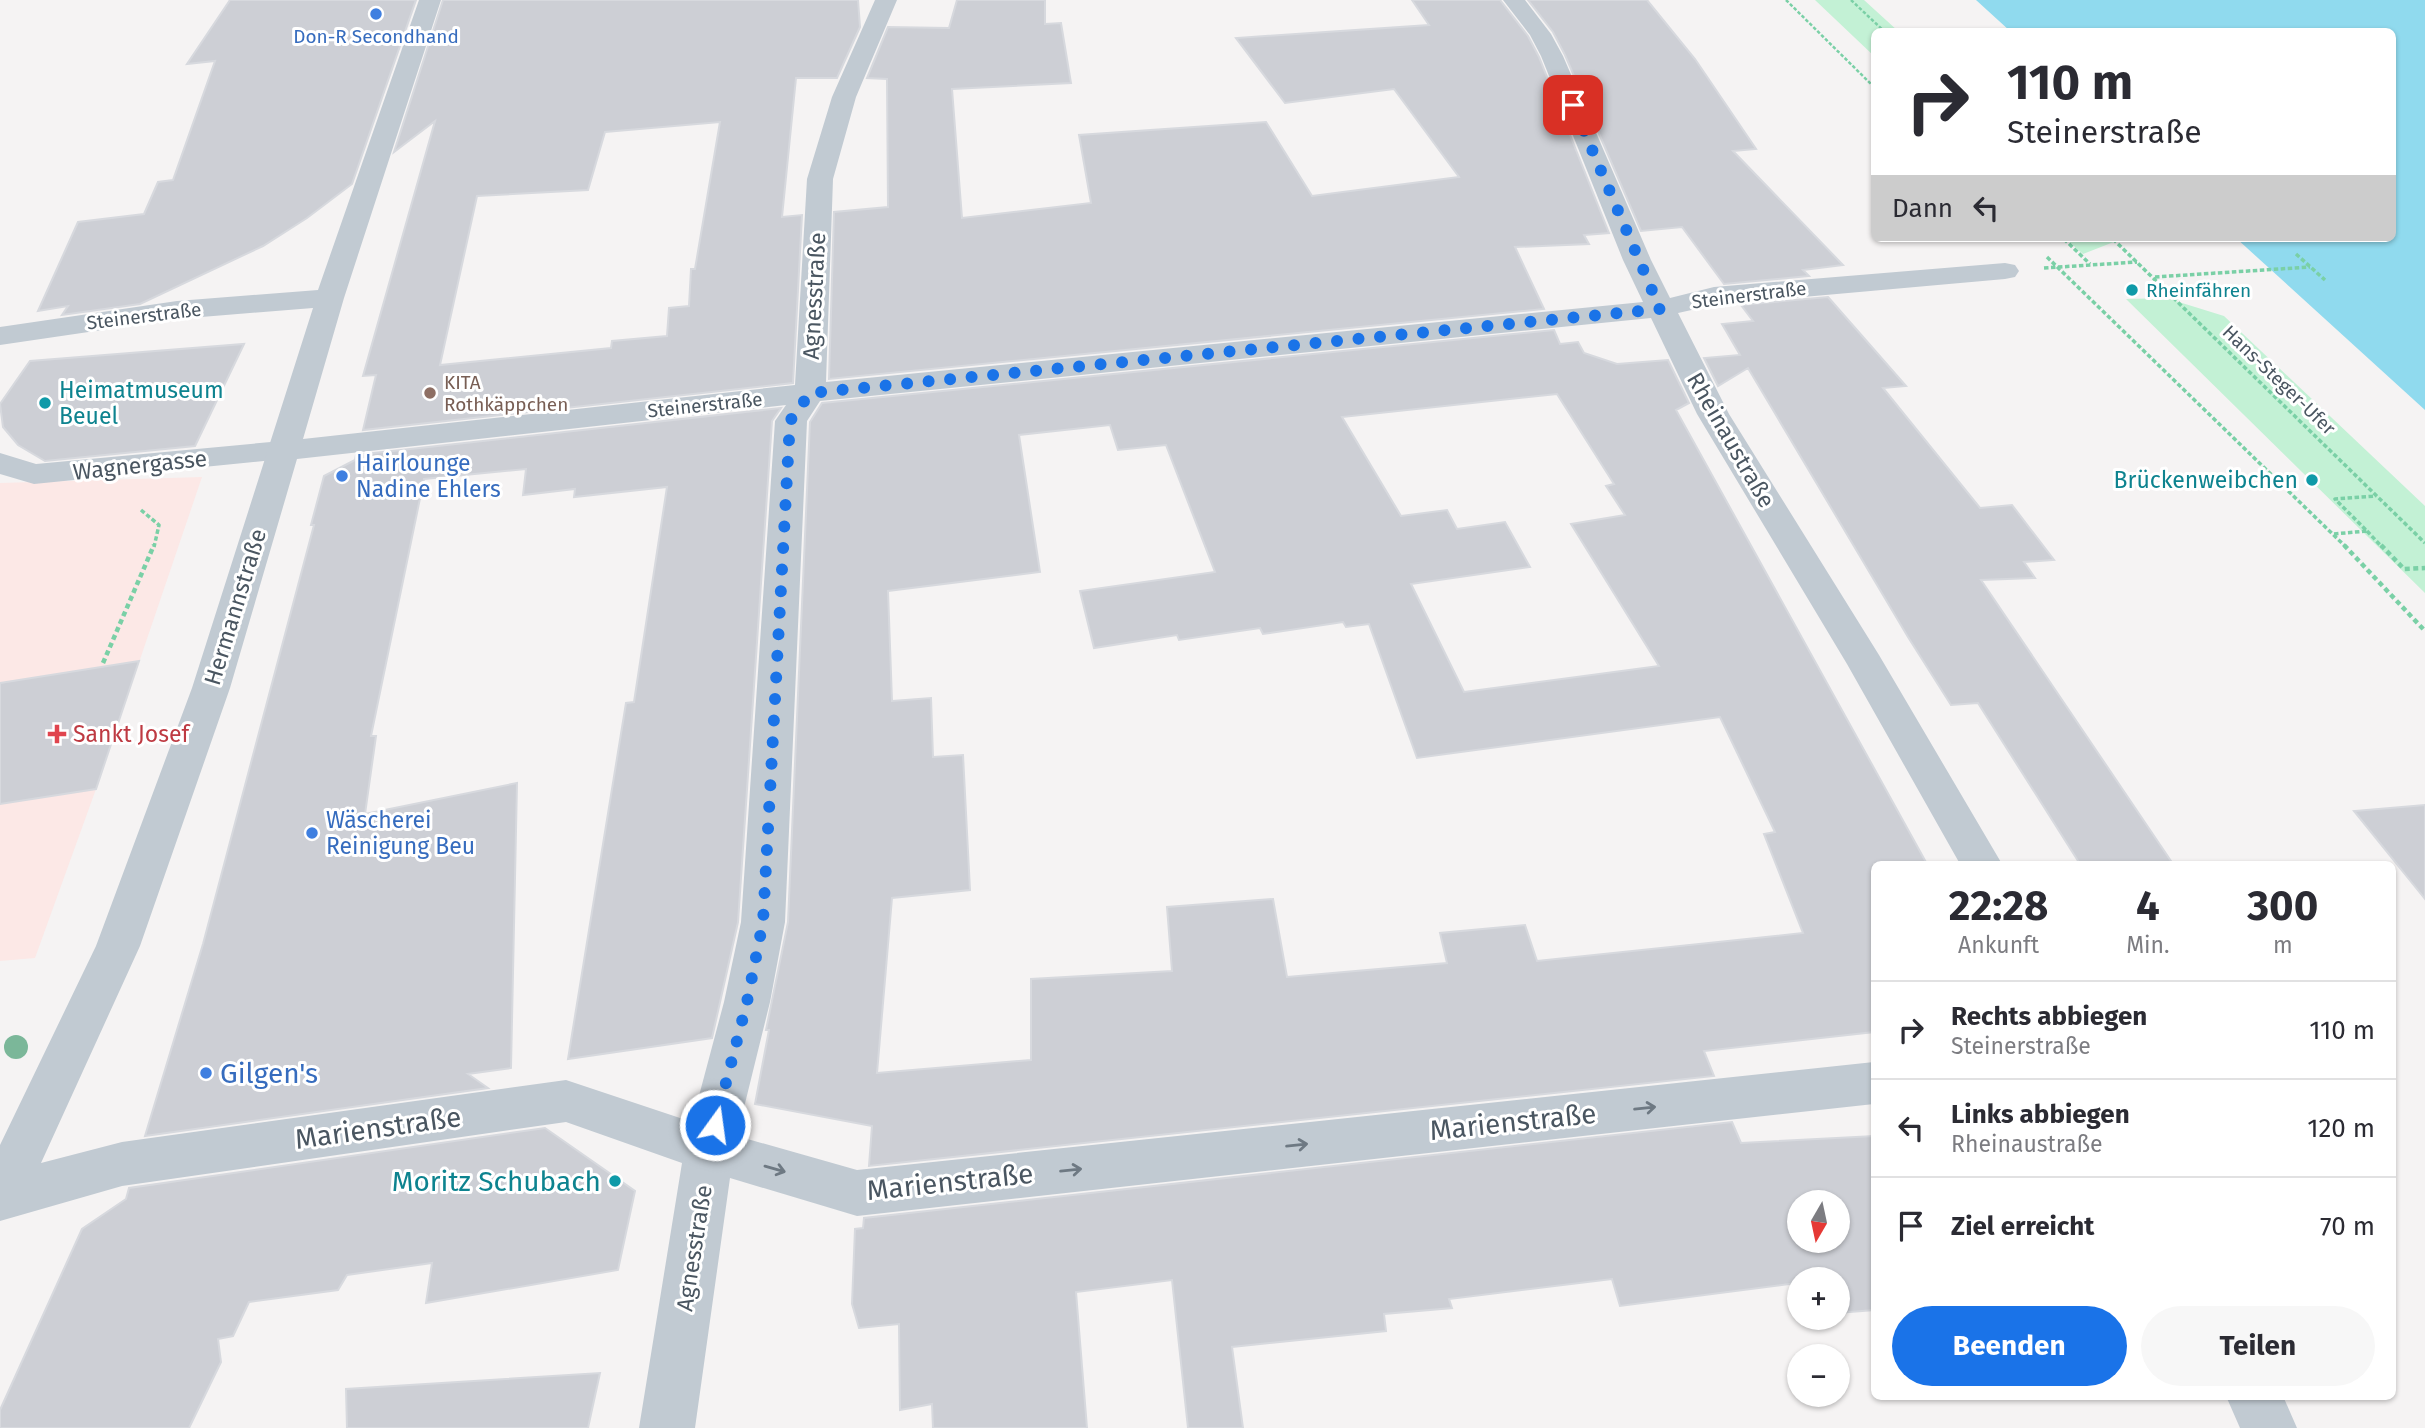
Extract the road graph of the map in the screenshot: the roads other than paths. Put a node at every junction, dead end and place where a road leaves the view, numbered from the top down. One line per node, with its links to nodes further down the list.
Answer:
1 (430, 0): 5 (street, Hermannstraße)
2 (886, 0): 8 (street, Agnesstraße)
3 (1514, 0): 6 (street, Rheinaustraße)
4 (2005, 271): 6 (street, Steinerstraße)
5 (330, 298): 7 (street, Steinerstraße); 9 (street, Hermannstraße)
6 (1660, 309): 8 (street, Steinerstraße); 11 (street, Rheinaustraße)
7 (2, 340)
8 (810, 393): 9 (street, Steinerstraße); 13 (street, Agnesstraße)
9 (282, 451): 10 (street, Wagnergasse); 14 (street, Hermannstraße)
10 (0, 463)
11 (1979, 861)
12 (1871, 1083): 13 (street, Marienstraße, one-way to 12)
13 (709, 1150): 14 (street, Marienstraße); 16 (street, Agnesstraße)
14 (1, 1197)
15 (2255, 1400): 17 (street)
16 (667, 1428)
17 (2269, 1428)

